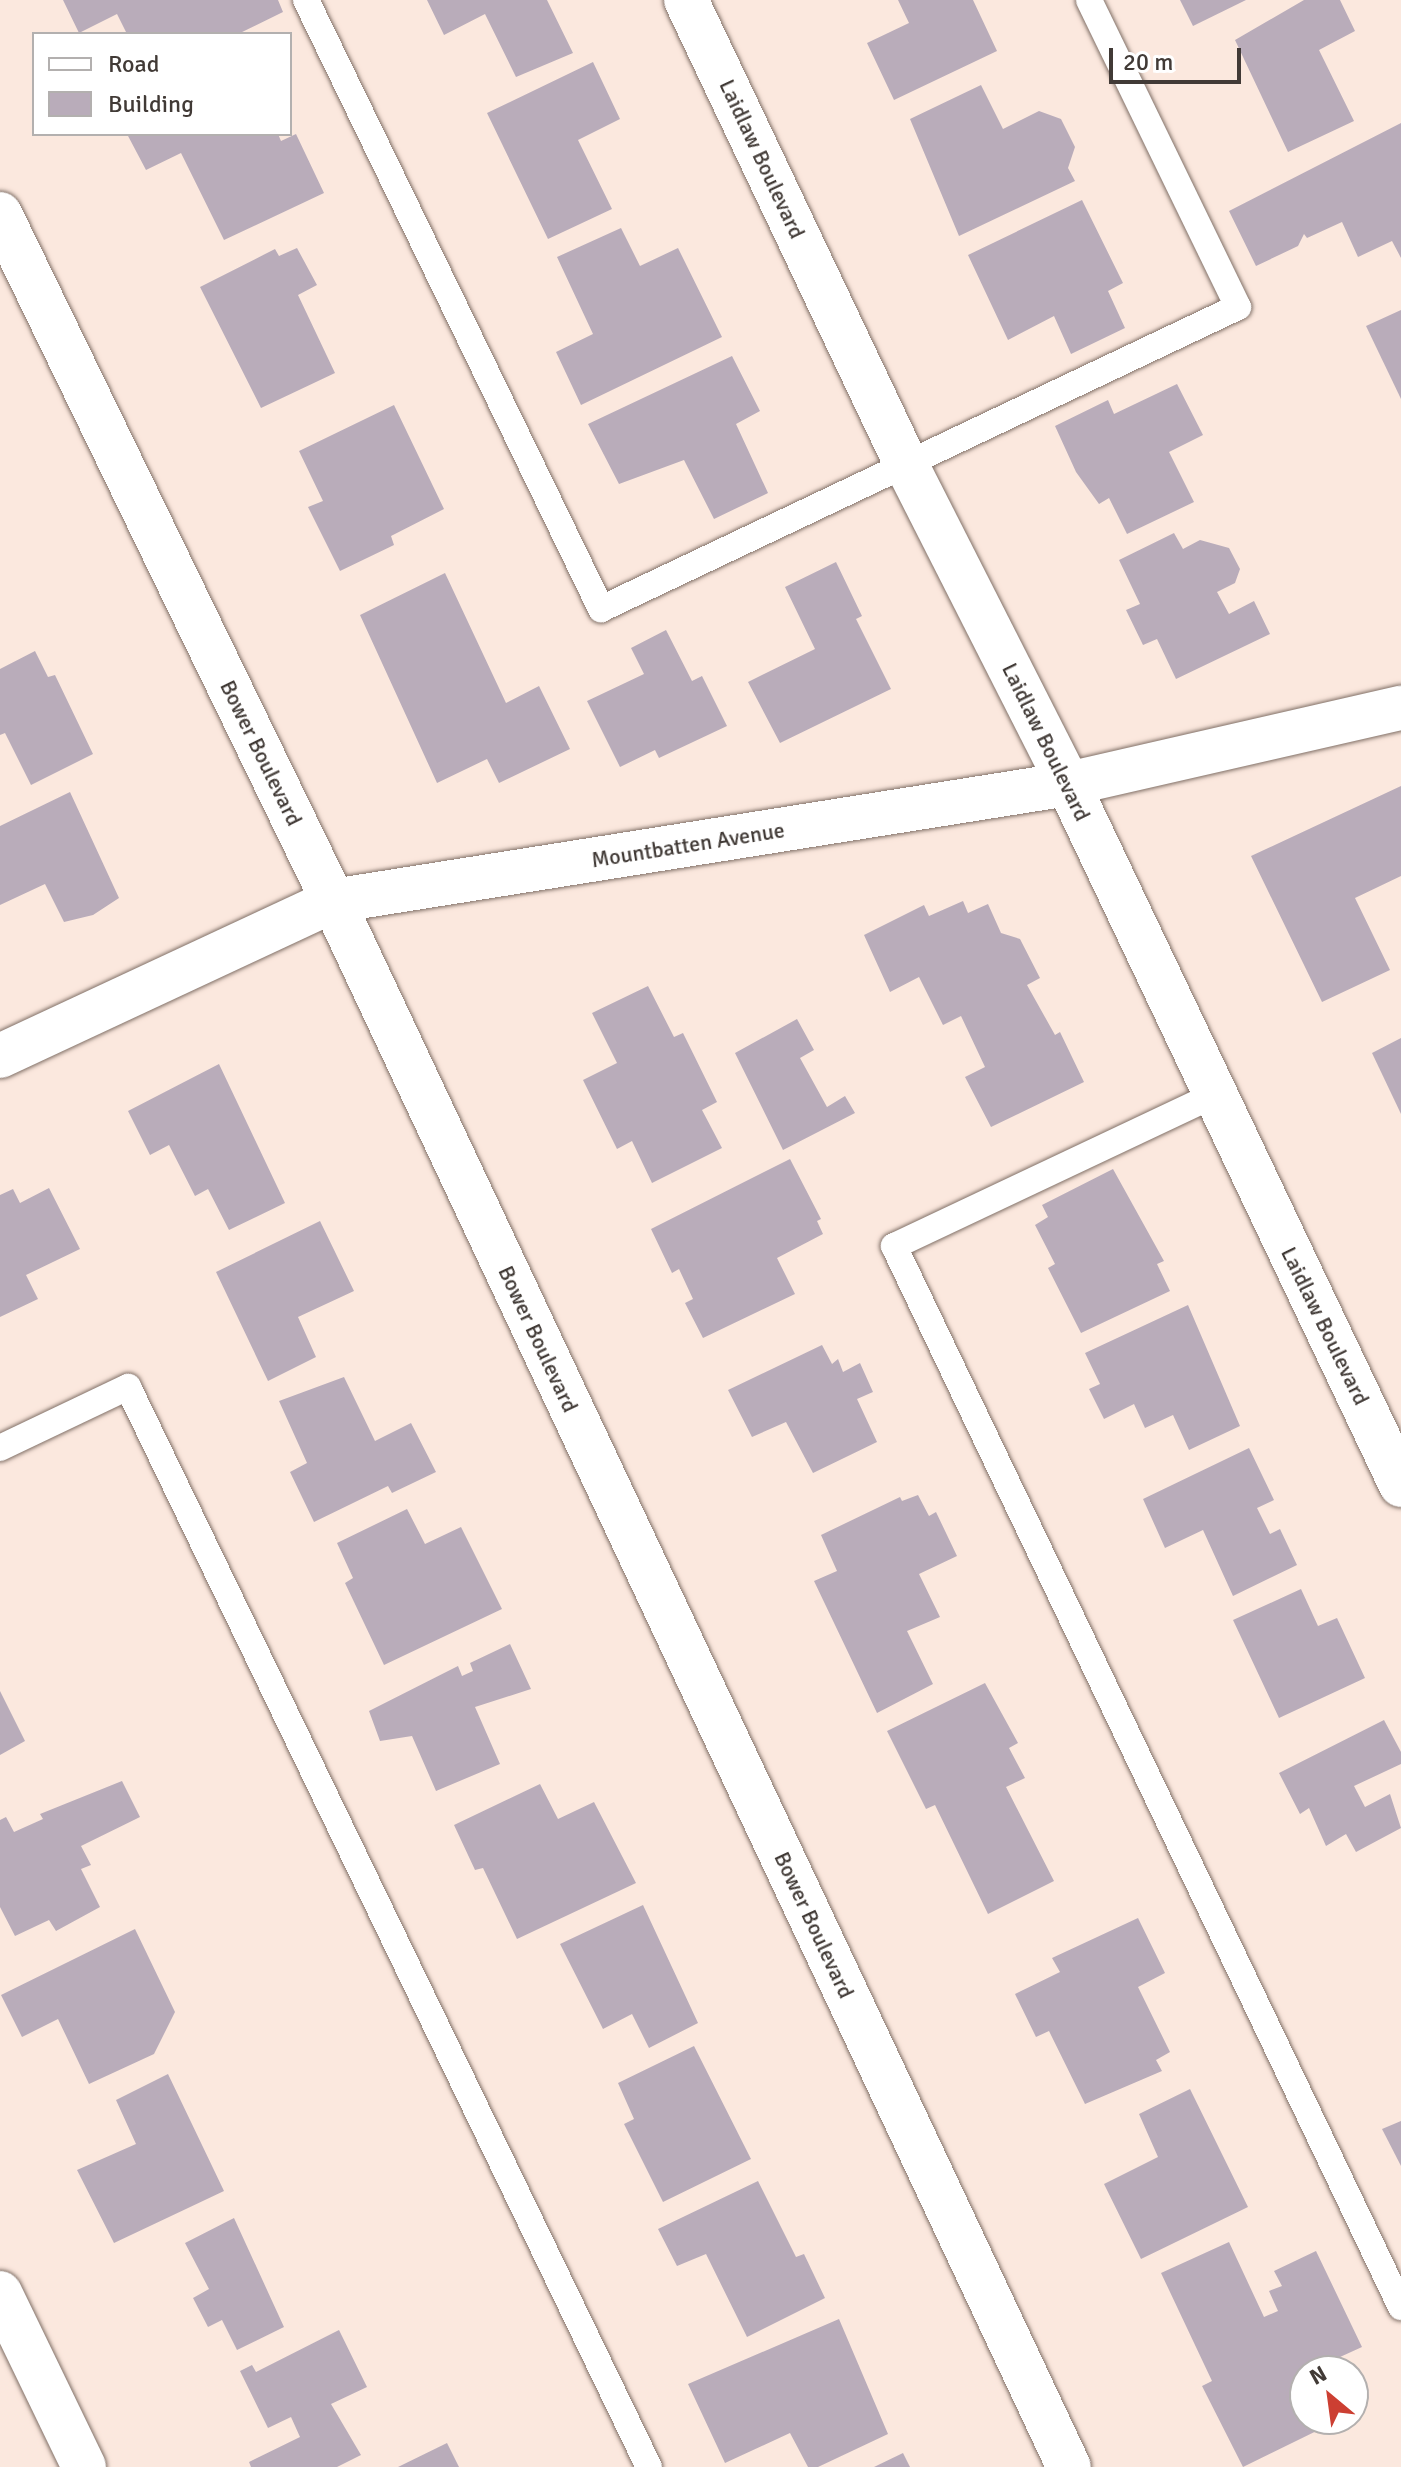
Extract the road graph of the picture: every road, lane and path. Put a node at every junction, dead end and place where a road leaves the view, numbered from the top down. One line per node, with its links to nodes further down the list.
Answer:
1 (306, 0): 5 (lane)
2 (686, 0): 5 (street, Laidlaw Boulevard)
3 (1089, 0): 5 (lane)
4 (0, 214): 8 (street, Bower Boulevard)
5 (906, 464): 7 (street, Laidlaw Boulevard)
6 (1401, 708): 7 (street, Mountbatten Avenue)
7 (1068, 784): 8 (street, Mountbatten Avenue); 10 (street, Laidlaw Boulevard)
8 (333, 901): 9 (street, Mountbatten Avenue); 17 (street, Bower Boulevard)
9 (0, 1056)
10 (1214, 1095): 12 (street, Laidlaw Boulevard); 14 (lane)
11 (0, 1448): 16 (lane)
12 (1401, 1485)
13 (0, 2293): 15 (street)
14 (1401, 2307)
15 (84, 2467)
16 (649, 2467)
17 (1069, 2467)

